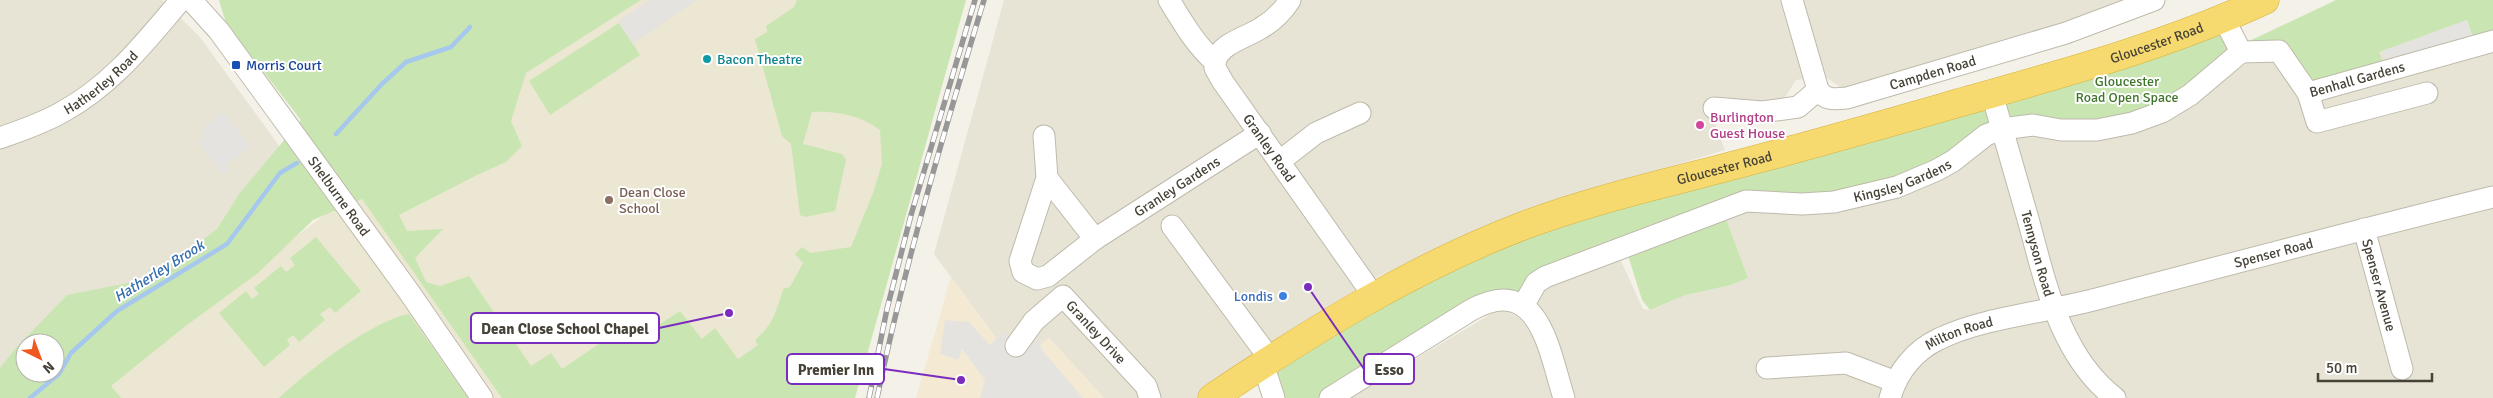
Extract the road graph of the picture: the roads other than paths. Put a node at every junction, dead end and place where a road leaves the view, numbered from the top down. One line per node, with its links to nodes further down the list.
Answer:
1 (180, 0): 21 (street, Hatherley Road)
2 (191, 0): 36 (street, Shelburne Road)
3 (1169, 0): 11 (street, Granley Road)
4 (1290, 0): 11 (street)
5 (1792, 0): 12 (street)
6 (2154, 0): 12 (street, Campden Road)
7 (2265, 0): 8 (highway, Gloucester Road)
8 (2224, 19): 10 (street); 15 (highway, Gloucester Road)
9 (2493, 41): 13 (street, Benhall Gardens)
10 (2241, 52): 13 (street, Benhall Gardens); 18 (street, Kingsley Gardens)
11 (1214, 62): 19 (street, Granley Road)
12 (1818, 90): 16 (street)
13 (2308, 93): 14 (street)
14 (2427, 93)
15 (1992, 94): 18 (street, Tennyson Road); 28 (highway, Gloucester Road)
16 (1714, 108)
17 (1360, 113): 22 (street)
18 (2002, 129): 29 (street, Kingsley Gardens); 30 (street, Tennyson Road)
19 (1260, 133): 22 (street, Granley Road); 27 (street, Granley Gardens)
20 (1044, 136): 23 (street, Granley Gardens)
21 (0, 138)
22 (1280, 161): 28 (street, Granley Road)
23 (1047, 178): 27 (street); 27 (street, Granley Gardens)
24 (2493, 197): 26 (street, Spenser Road)
25 (1172, 226): 32 (street)
26 (2364, 229): 30 (street, Spenser Road); 34 (street, Spenser Avenue)
27 (1095, 239)
28 (1373, 296): 32 (highway, Gloucester Road)
29 (1523, 306): 40 (street); 41 (street)
30 (2055, 310): 35 (street, Milton Road); 42 (street, Tennyson Road)
31 (1016, 346): 37 (street, Granley Drive)
32 (1267, 362): 38 (highway, Gloucester Road); 39 (street)
33 (1767, 368): 35 (street)
34 (2402, 369)
35 (1893, 390)
36 (482, 398)
37 (1150, 398)
38 (1212, 398)
39 (1274, 398)
40 (1330, 398)
41 (1564, 398)
42 (2115, 398)

